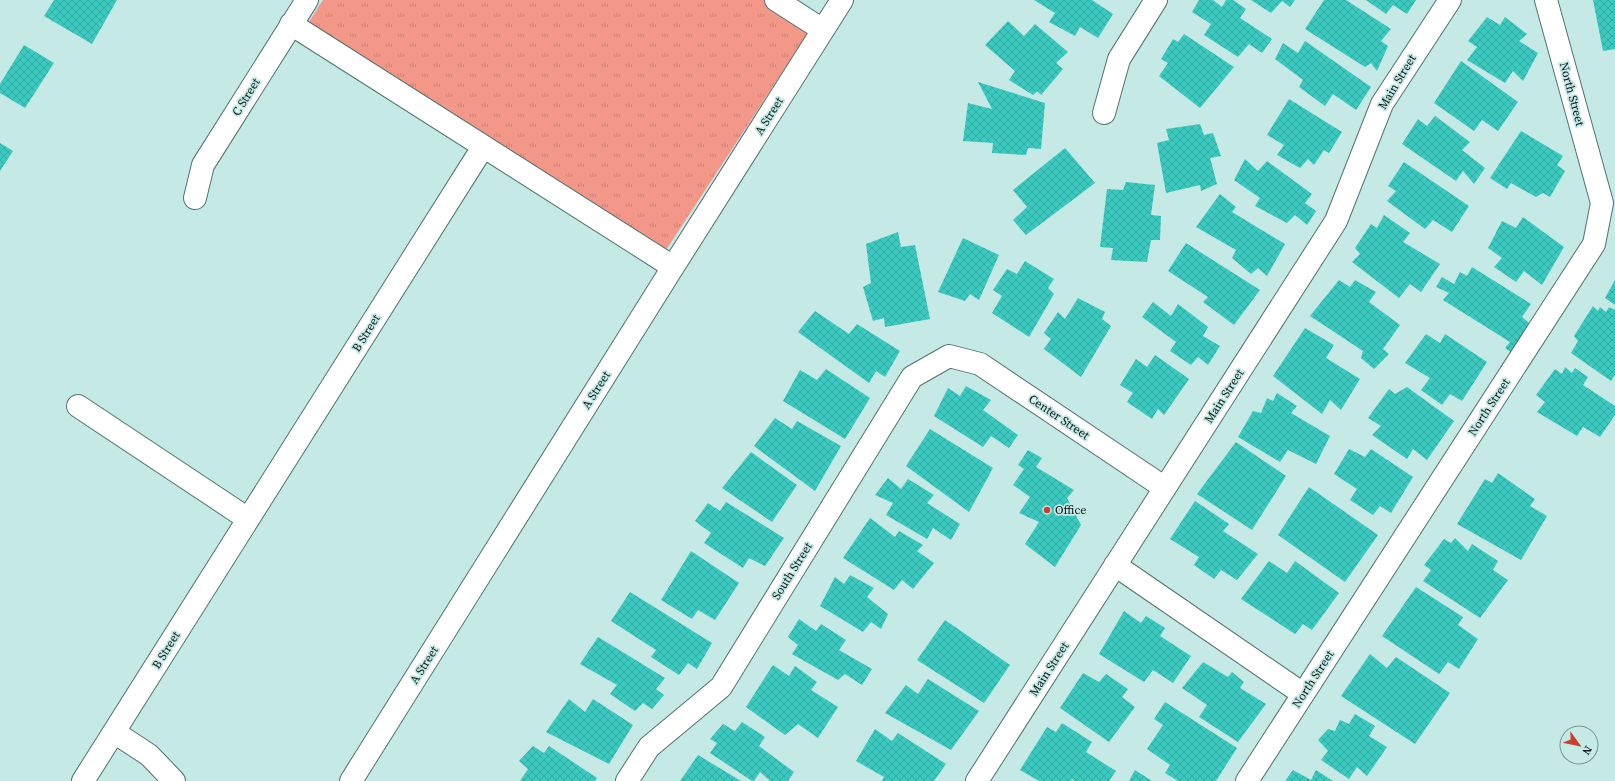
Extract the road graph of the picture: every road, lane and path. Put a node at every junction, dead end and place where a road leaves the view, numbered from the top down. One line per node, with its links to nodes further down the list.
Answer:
1 (307, 0): 7 (street, C Street)
2 (776, 0): 8 (street)
3 (842, 0): 8 (street, A Street)
4 (1156, 0): 9 (street)
5 (1450, 0): 15 (street, Main Street)
6 (1546, 0): 18 (street, North Street)
7 (291, 24): 10 (street); 11 (street, C Street)
8 (823, 30): 12 (street, A Street)
9 (1104, 113)
10 (483, 147): 12 (street); 16 (street, B Street)
11 (195, 198)
12 (672, 267): 22 (street, A Street)
13 (949, 356): 15 (street, Center Street); 23 (street, South Street)
14 (78, 406): 16 (street)
15 (1165, 488): 17 (street, Main Street)
16 (248, 519): 19 (street, B Street)
17 (1115, 565): 18 (street); 24 (street, Main Street)
18 (1303, 694): 25 (street, North Street)
19 (114, 732): 20 (street, B Street); 21 (street)
20 (83, 781)
21 (174, 781)
22 (351, 781)
23 (627, 781)
24 (977, 781)
25 (1247, 781)

